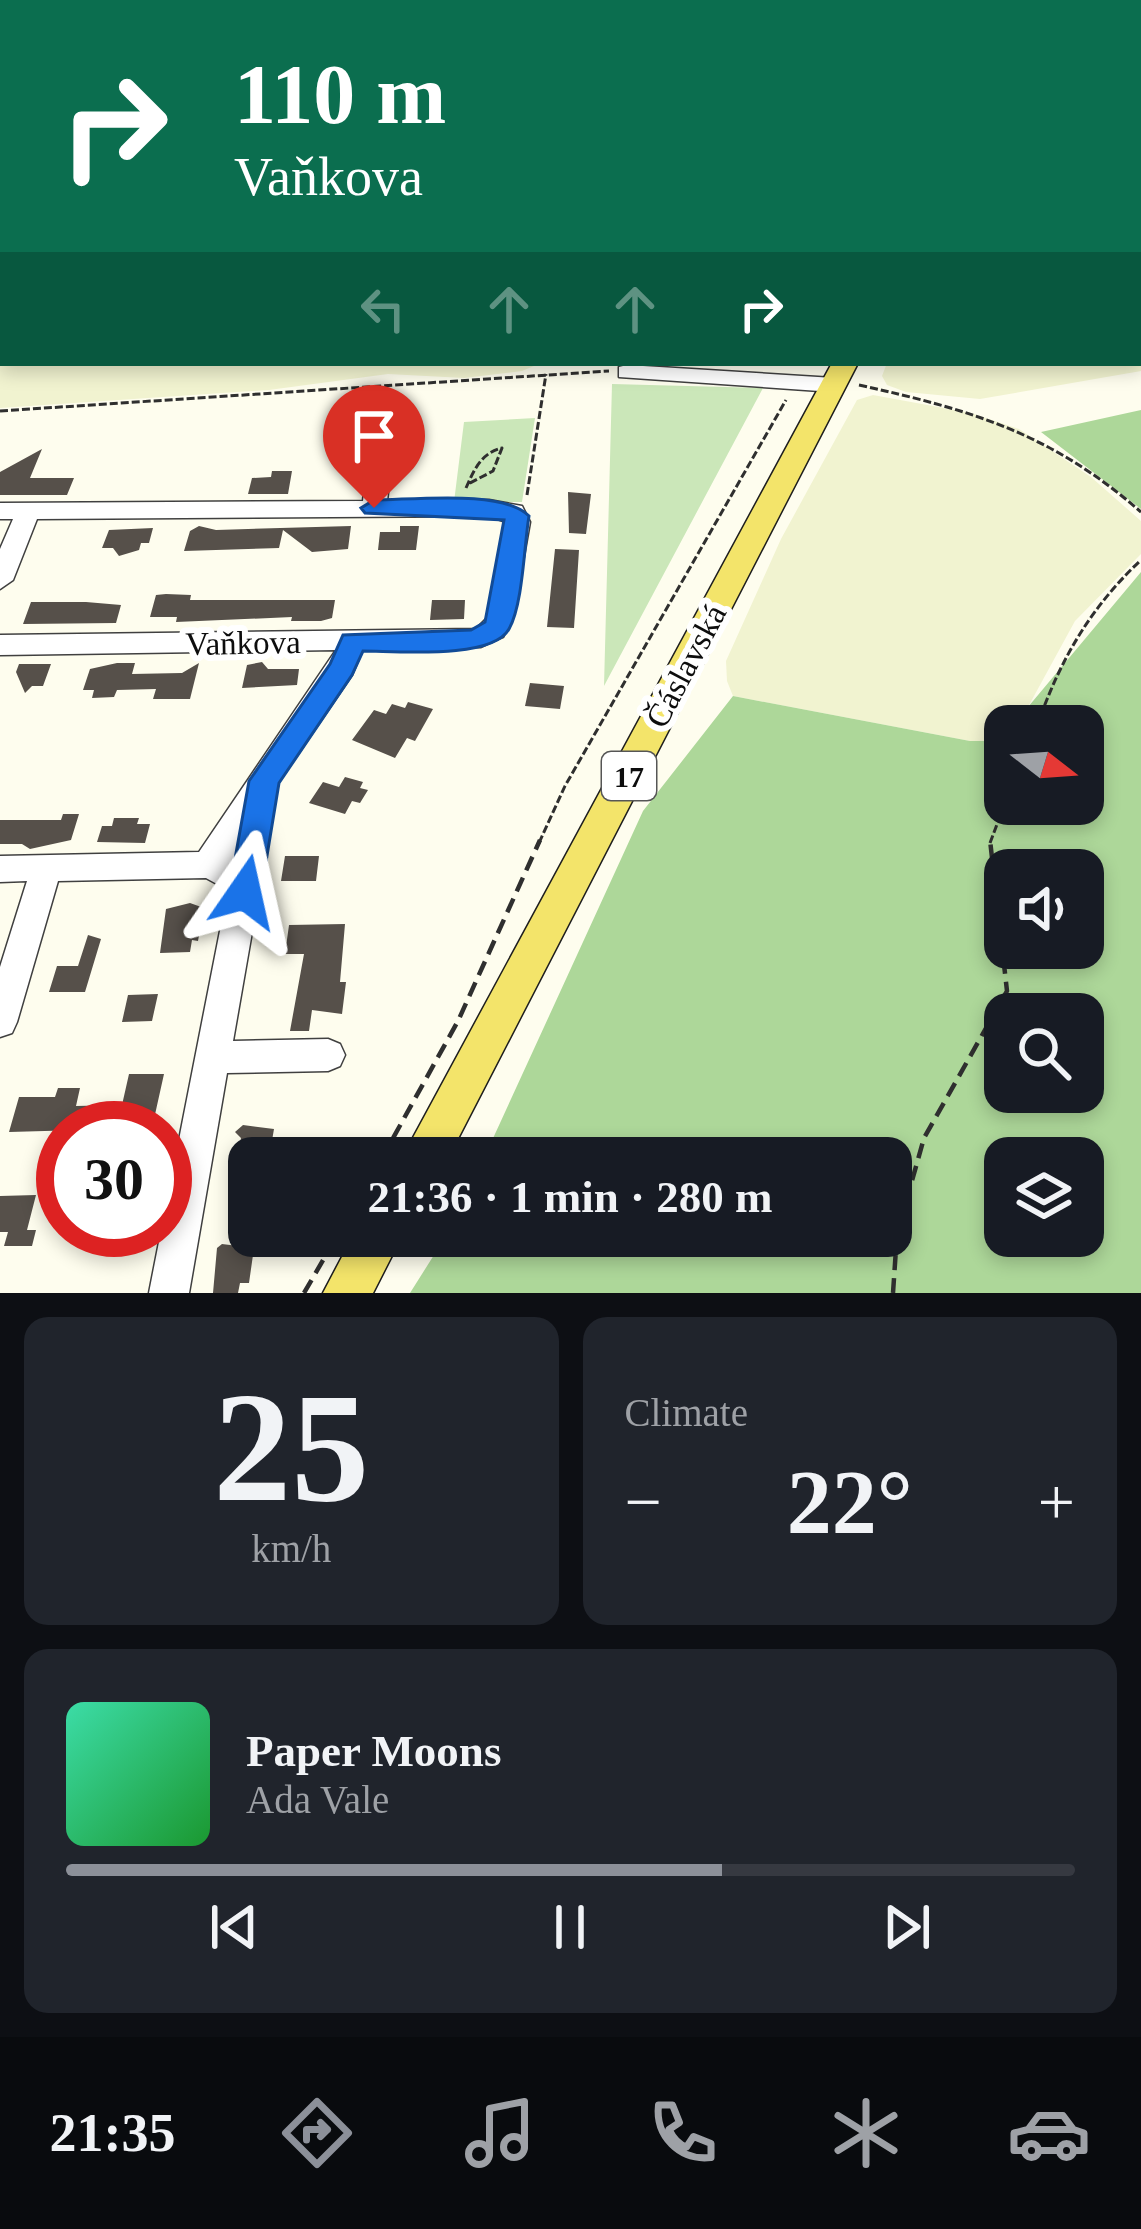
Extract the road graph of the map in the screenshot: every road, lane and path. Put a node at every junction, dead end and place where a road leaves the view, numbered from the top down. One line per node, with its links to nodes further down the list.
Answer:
1 (546, 372): 2 (path); 4 (path); 10 (path)
2 (627, 373): 3 (street)
3 (833, 377): 11 (path); 26 (path); 27 (main road, Čáslavská / 17)
4 (0, 411)
5 (378, 475): 7 (street)
6 (466, 496): 6 (path); 7 (street); 10 (street)
7 (374, 508): 9 (street)
8 (0, 511): 9 (street)
9 (28, 511): 13 (street)
10 (513, 512): 14 (street, Vaňkova)
11 (1141, 512)
12 (1141, 560): 16 (path)
13 (0, 580)
14 (353, 642): 15 (street, Vaňkova); 17 (street)
15 (0, 645)
16 (1044, 705)
17 (264, 781): 19 (street); 22 (street)
18 (996, 825): 33 (path)
19 (208, 865): 21 (street); 22 (street)
20 (0, 869): 21 (street)
21 (46, 869): 23 (street)
22 (245, 892): 25 (street)
23 (0, 1022)
24 (328, 1055): 25 (street)
25 (213, 1057): 30 (street)
26 (394, 1137)
27 (435, 1137)
28 (325, 1257): 31 (path)
29 (368, 1257): 32 (main road)
30 (169, 1293)
31 (304, 1293)
32 (347, 1293)
33 (893, 1293)

